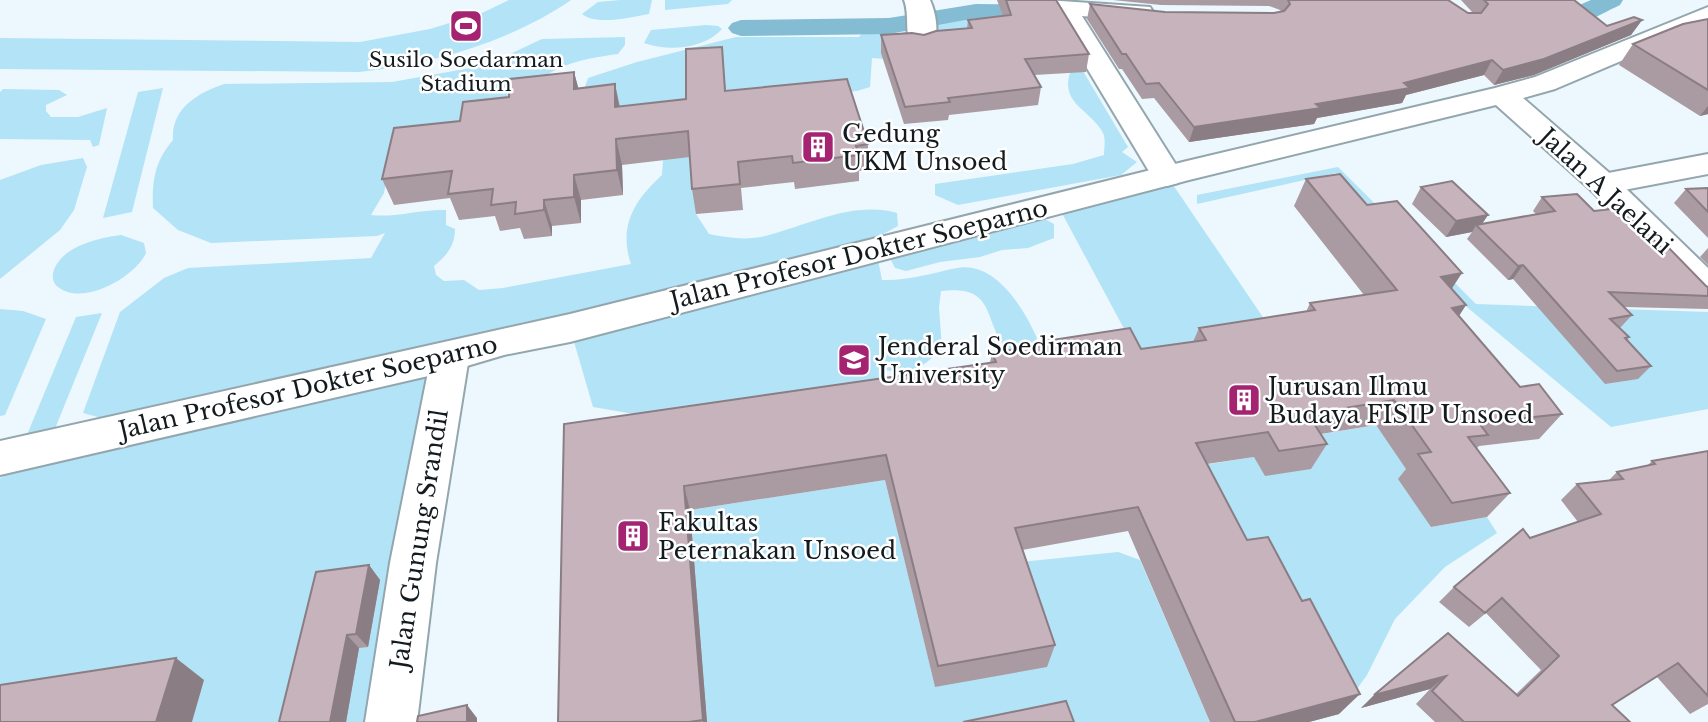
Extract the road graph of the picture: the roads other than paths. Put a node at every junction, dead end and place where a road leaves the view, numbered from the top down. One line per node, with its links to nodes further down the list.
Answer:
1 (1061, 4): 3 (street); 6 (street)
2 (1708, 15): 4 (street, Jalan Profesor Dokter Soeparno)
3 (1161, 16)
4 (1502, 95): 6 (street, Jalan Profesor Dokter Soeparno); 7 (street, Jalan A Jaelani)
5 (1708, 164): 7 (street)
6 (1167, 176): 9 (street, Jalan Profesor Dokter Soeparno)
7 (1603, 184): 8 (street, Jalan A Jaelani)
8 (1708, 289)
9 (450, 357): 10 (street, Jalan Profesor Dokter Soeparno); 11 (street, Jalan Gunung Srandil)
10 (0, 458)
11 (391, 722)

